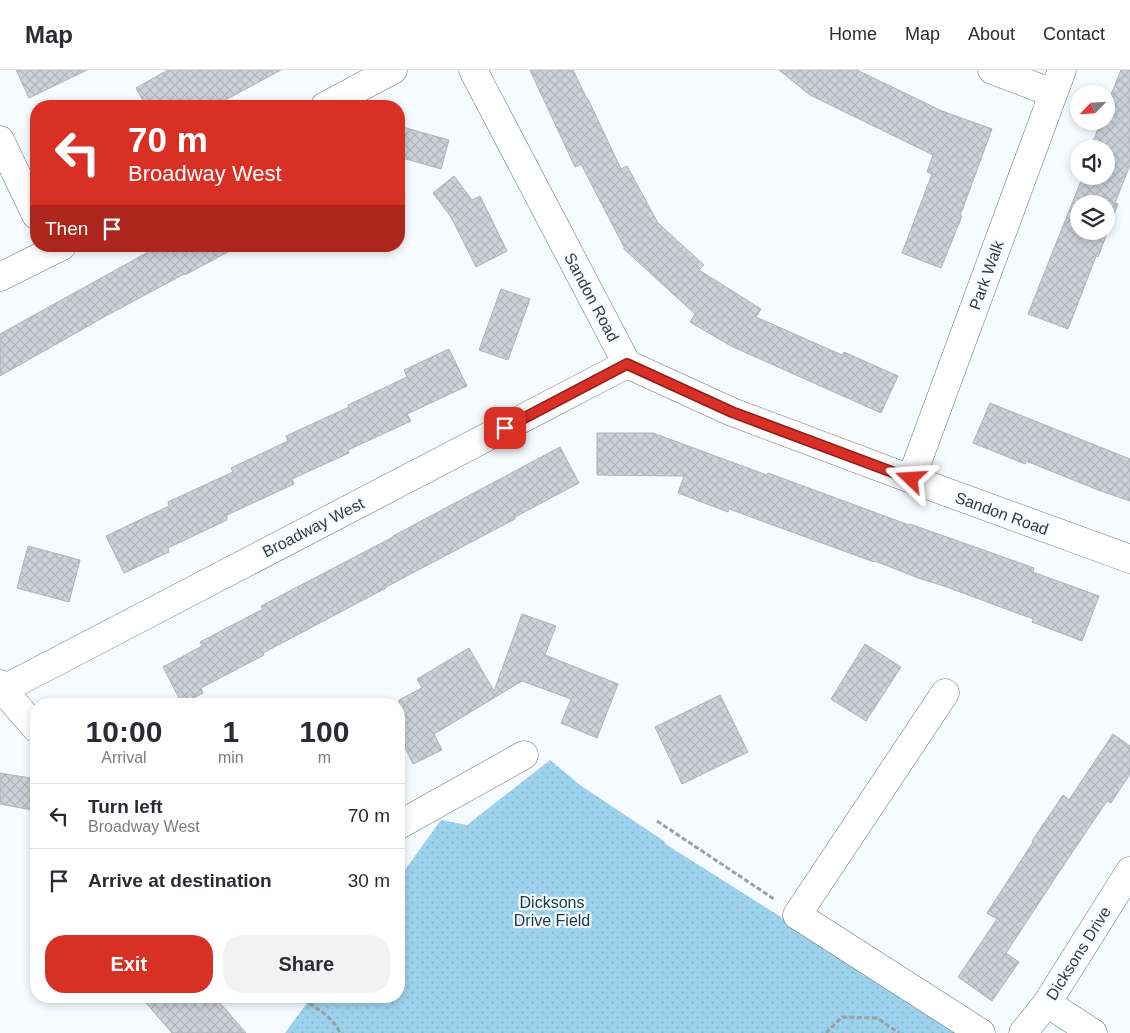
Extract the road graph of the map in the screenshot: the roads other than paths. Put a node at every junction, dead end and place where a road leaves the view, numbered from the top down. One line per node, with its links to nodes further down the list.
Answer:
1 (393, 70): 5 (street)
2 (473, 70): 10 (street, Sandon Road)
3 (992, 70): 4 (street)
4 (1058, 82): 11 (street, Park Walk)
5 (336, 100)
6 (0, 140): 7 (street)
7 (30, 202)
8 (48, 252): 9 (street)
9 (0, 277)
10 (627, 364): 11 (street, Sandon Road); 13 (street, Broadway West)
11 (911, 479): 12 (street, Sandon Road)
12 (1130, 560)
13 (1, 688): 15 (street)
14 (945, 694): 20 (street)
15 (30, 721)
16 (524, 755): 17 (street)
17 (405, 822)
18 (1130, 871): 19 (street, Dicksons Drive)
19 (1047, 1003): 21 (street, Dicksons Drive); 22 (street)
20 (981, 1033)
21 (1023, 1033)
22 (1093, 1033)

